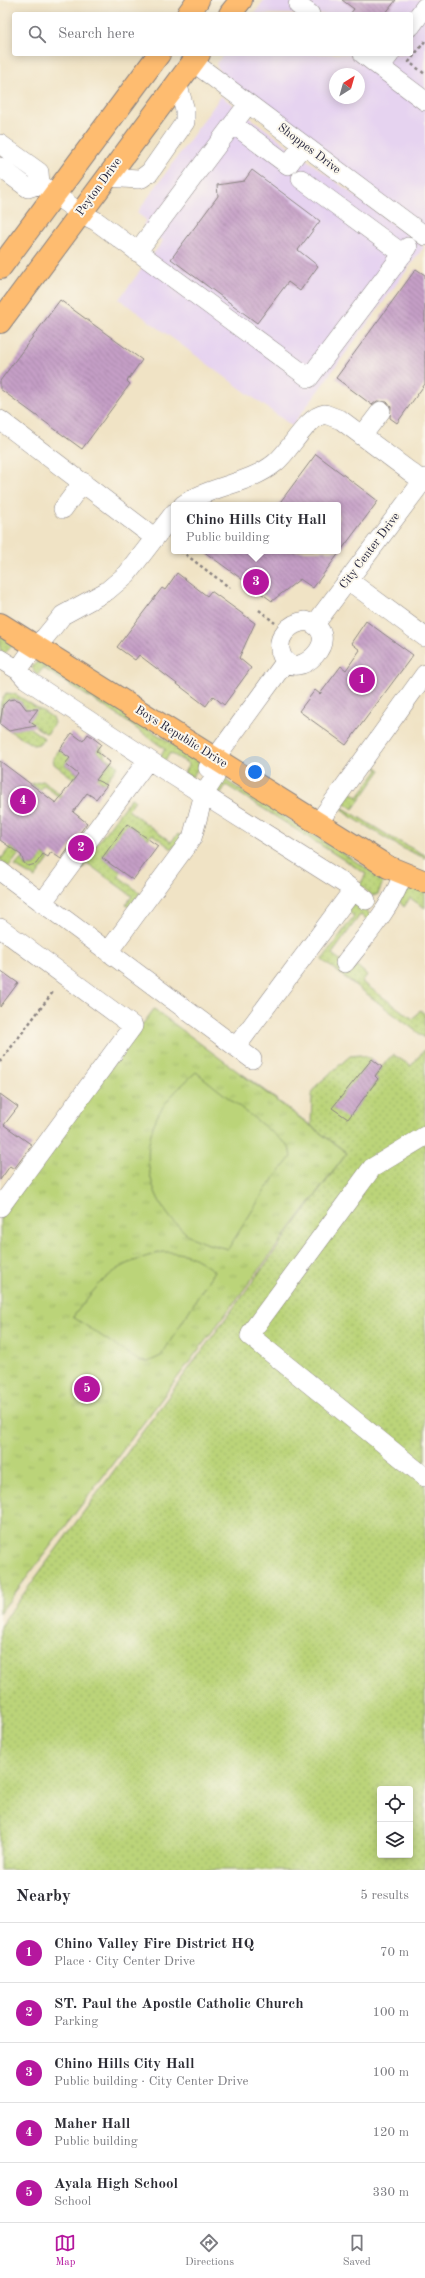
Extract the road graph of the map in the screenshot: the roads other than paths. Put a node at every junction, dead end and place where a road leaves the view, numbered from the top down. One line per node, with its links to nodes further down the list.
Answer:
1 (198, 0): 4 (main road)
2 (240, 0): 5 (main road)
3 (425, 7): 6 (street)
4 (189, 12)
5 (231, 12)
6 (413, 23)
7 (157, 56): 20 (main road)
8 (370, 56): 10 (street)
9 (196, 58): 11 (main road, Peyton Drive); 13 (street, Shoppes Drive)
10 (385, 60): 12 (street)
11 (177, 83): 18 (main road, Peyton Drive); 18 (street)
12 (425, 101)
13 (248, 104): 14 (street); 16 (street, Shoppes Drive)
14 (233, 124): 16 (street); 23 (street)
15 (0, 144): 20 (street)
16 (303, 145): 22 (street, Shoppes Drive)
17 (0, 167): 20 (street)
18 (106, 177): 21 (main road, Peyton Drive)
19 (301, 179): 23 (street)
20 (47, 189): 21 (street); 24 (main road)
21 (80, 213): 23 (street); 25 (main road, Peyton Drive)
22 (425, 236)
23 (138, 252)
24 (0, 268)
25 (0, 322)
26 (381, 411): 28 (street)
27 (0, 420): 30 (street)
28 (362, 436): 29 (street); 31 (street)
29 (424, 481): 35 (street, City Center Drive)
30 (83, 482): 32 (street); 34 (street)
31 (188, 502)
32 (63, 509)
33 (171, 518): 34 (street)
34 (155, 538): 40 (street)
35 (348, 580): 38 (street, City Center Drive); 39 (street)
36 (0, 610): 40 (main road, Boys Republic Drive)
37 (0, 624): 40 (main road, Boys Republic Drive)
38 (315, 624): 42 (street); 42 (street)
39 (425, 637)
40 (40, 642): 43 (street); 45 (main road, Boys Republic Drive)
41 (0, 659): 43 (street)
42 (286, 661): 45 (street)
43 (18, 670): 46 (street)
44 (425, 674): 48 (street)
45 (220, 754): 47 (street); 48 (main road, Boys Republic Drive)
46 (148, 760): 47 (street); 53 (street)
47 (204, 794): 55 (street); 57 (street)
48 (322, 817): 49 (main road, Boys Republic Drive); 51 (main road, Boys Republic Drive)
49 (425, 867)
50 (0, 872): 53 (street)
51 (402, 874): 52 (main road, Boys Republic Drive); 56 (street)
52 (425, 882)
53 (42, 902): 55 (street)
54 (0, 928): 60 (street)
55 (108, 952): 57 (street)
56 (345, 963)
57 (236, 1047): 58 (street)
58 (252, 1059)
59 (425, 1136): 61 (street)
60 (0, 1207)
61 (425, 1477)

